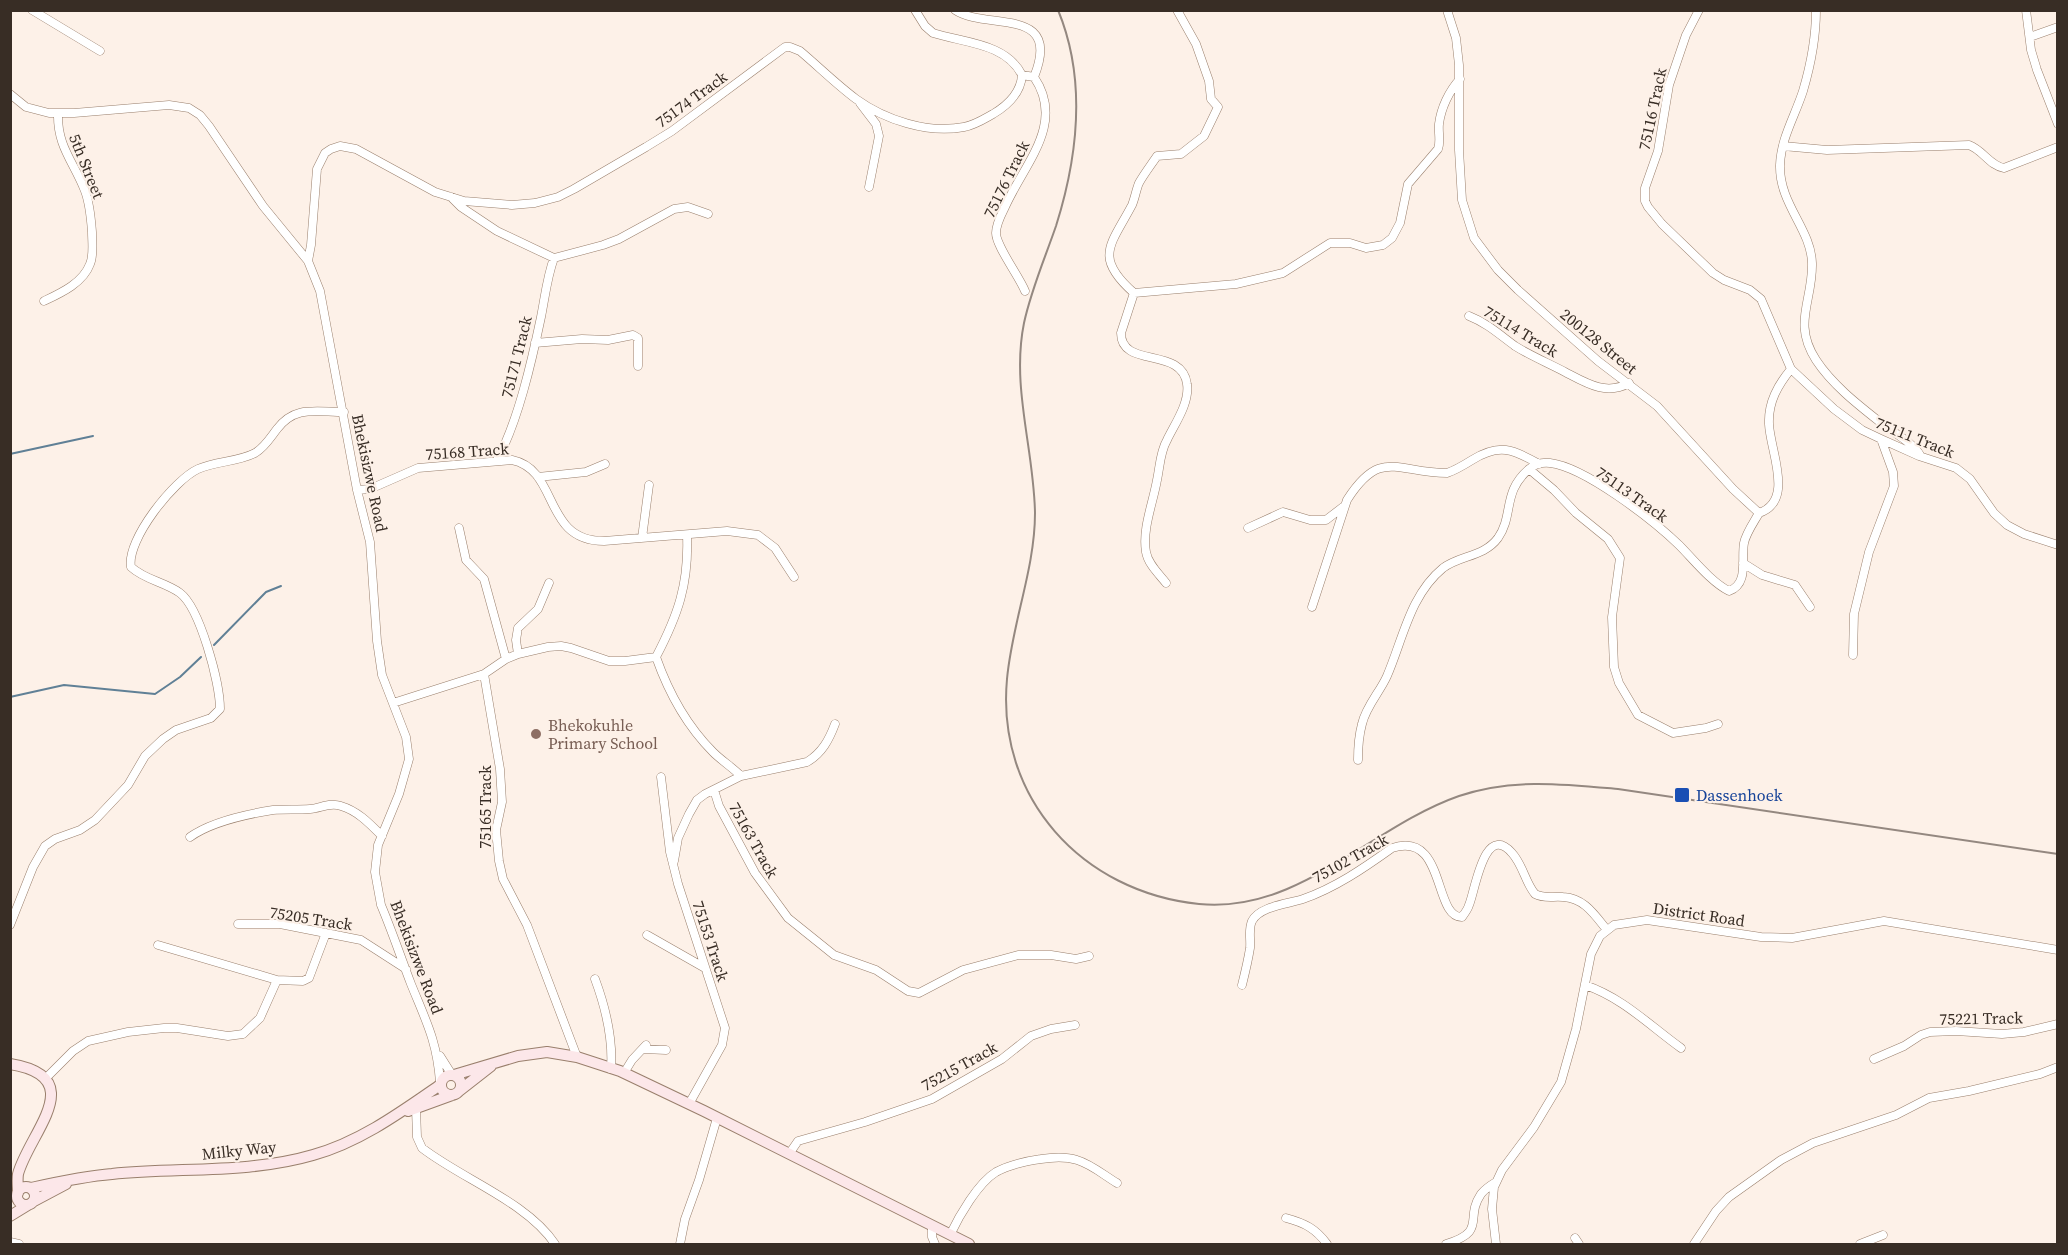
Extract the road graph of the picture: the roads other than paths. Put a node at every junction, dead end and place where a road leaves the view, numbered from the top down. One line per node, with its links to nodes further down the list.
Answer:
1 (32, 10): 11 (street)
2 (915, 10): 12 (street)
3 (955, 10): 13 (street)
4 (1177, 10): 27 (street)
5 (1447, 10): 14 (street, 200128 Street)
6 (1699, 10): 32 (street, 75116 Track)
7 (1816, 10): 19 (street)
8 (2026, 10): 10 (street)
9 (2058, 27): 10 (street)
10 (2030, 37): 18 (street)
11 (100, 51)
12 (1022, 75): 13 (street); 16 (street, 75174 Track)
13 (1034, 76): 26 (street, 75176 Track)
14 (1460, 79): 27 (street); 33 (street, 200128 Street)
15 (10, 94): 17 (street, Bhekisizwe Road)
16 (857, 99): 21 (street); 22 (street, 75174 Track)
17 (58, 113): 25 (street, Bhekisizwe Road); 28 (street, 5th Street)
18 (2058, 124)
19 (1783, 146): 20 (street); 36 (street)
20 (2058, 147)
21 (870, 187)
22 (451, 197): 24 (street); 25 (street, 75174 Track)
23 (708, 213): 24 (street)
24 (554, 258): 30 (street, 75171 Track)
25 (308, 261): 34 (street, Bhekisizwe Road)
26 (1024, 291)
27 (1134, 293): 54 (street)
28 (44, 301)
29 (1469, 316): 33 (street, 75114 Track)
30 (535, 342): 31 (street); 37 (street, 75171 Track)
31 (638, 366)
32 (1791, 369): 35 (street, 75111 Track); 45 (street)
33 (1629, 383): 45 (street, 200128 Street)
34 (344, 412): 43 (street, Bhekisizwe Road); 73 (street)
35 (1881, 439): 36 (street, 75111 Track); 58 (street)
36 (1920, 456): 50 (street, 75111 Track)
37 (498, 460): 41 (street, 75168 Track); 43 (street, 75168 Track)
38 (605, 464): 41 (street)
39 (1539, 464): 40 (street); 44 (street, 75113 Track); 51 (street, 75113 Track)
40 (1529, 469): 64 (street); 65 (street)
41 (538, 477): 49 (street, 75168 Track)
42 (649, 485): 49 (street)
43 (357, 490): 62 (street, Bhekisizwe Road)
44 (1344, 506): 47 (street); 56 (street)
45 (1759, 513): 51 (street)
46 (459, 528): 60 (street)
47 (1248, 528)
48 (687, 535): 49 (street, 75168 Track); 52 (street, 75168 Track); 59 (street)
49 (642, 538)
50 (2058, 545)
51 (1743, 563): 55 (street)
52 (794, 577)
53 (549, 583): 57 (street)
54 (1166, 583)
55 (1810, 607)
56 (1312, 608)
57 (518, 654): 59 (street); 60 (street)
58 (1853, 655)
59 (656, 657): 66 (street)
60 (506, 659): 61 (street)
61 (484, 674): 62 (street); 91 (street, 75165 Track)
62 (393, 703): 69 (street, Bhekisizwe Road)
63 (835, 724): 66 (street)
64 (1718, 724)
65 (1358, 760)
66 (741, 776): 68 (street)
67 (661, 777): 71 (street, 75153 Track)
68 (714, 790): 71 (street, 75163 Track); 79 (street, 75163 Track)
69 (382, 836): 70 (street); 81 (street, Bhekisizwe Road)
70 (190, 837)
71 (674, 865): 80 (street, 75153 Track)
72 (238, 924): 75 (street, 75205 Track)
73 (10, 926)
74 (1607, 930): 78 (street, District Road); 84 (street, 75102 Track); 85 (street)
75 (326, 933): 81 (street, 75205 Track); 83 (street)
76 (647, 935): 80 (street)
77 (158, 945): 83 (street)
78 (2058, 950)
79 (1089, 956)
80 (705, 968): 102 (street, 75153 Track)
81 (406, 969): 90 (street, Bhekisizwe Road)
82 (595, 979): 96 (street)
83 (277, 980): 99 (street)
84 (1242, 985)
85 (1585, 985): 88 (street); 109 (street)
86 (2058, 1024): 92 (street, 75221 Track)
87 (1075, 1025): 106 (street, 75215 Track)
88 (1681, 1048)
89 (666, 1050): 97 (street)
90 (438, 1052): 98 (street, Bhekisizwe Road); 100 (street, Bhekisizwe Road)
91 (577, 1057): 94 (street, Milky Way); 96 (street, Milky Way)
92 (1874, 1059)
93 (10, 1064): 99 (street)
94 (493, 1064): 98 (street, Milky Way); 101 (street, Milky Way)
95 (2058, 1067): 128 (street)
96 (611, 1068): 97 (street, Milky Way)
97 (624, 1073): 102 (street, Milky Way)
98 (453, 1075): 100 (street); 101 (street)
99 (45, 1078): 107 (street)
100 (440, 1083): 101 (street); 104 (street, Milky Way)
101 (455, 1093): 103 (street, Milky Way)
102 (689, 1104): 105 (street, Milky Way)
103 (416, 1108): 104 (street, Milky Way); 121 (street)
104 (397, 1115): 108 (street, Milky Way)
105 (717, 1118): 106 (street, Milky Way); 122 (street)
106 (789, 1154): 116 (street, Milky Way)
107 (18, 1173): 111 (street); 112 (street)
108 (75, 1180): 111 (street, Milky Way); 113 (street, Milky Way)
109 (1496, 1182): 126 (street); 127 (street)
110 (1117, 1183): 117 (street)
111 (30, 1188): 112 (street); 113 (street)
112 (15, 1196): 113 (street)
113 (31, 1203): 114 (street, Milky Way)
114 (10, 1216)
115 (1287, 1218): 125 (street)
116 (933, 1226): 117 (street, Milky Way); 123 (street)
117 (950, 1235): 124 (street, Milky Way)
118 (1883, 1235): 129 (street)
119 (10, 1242): 120 (street)
120 (19, 1245)
121 (555, 1245)
122 (681, 1245)
123 (935, 1245)
124 (969, 1245)
125 (1327, 1245)
126 (1446, 1245)
127 (1496, 1245)
128 (1694, 1245)
129 (1860, 1245)

